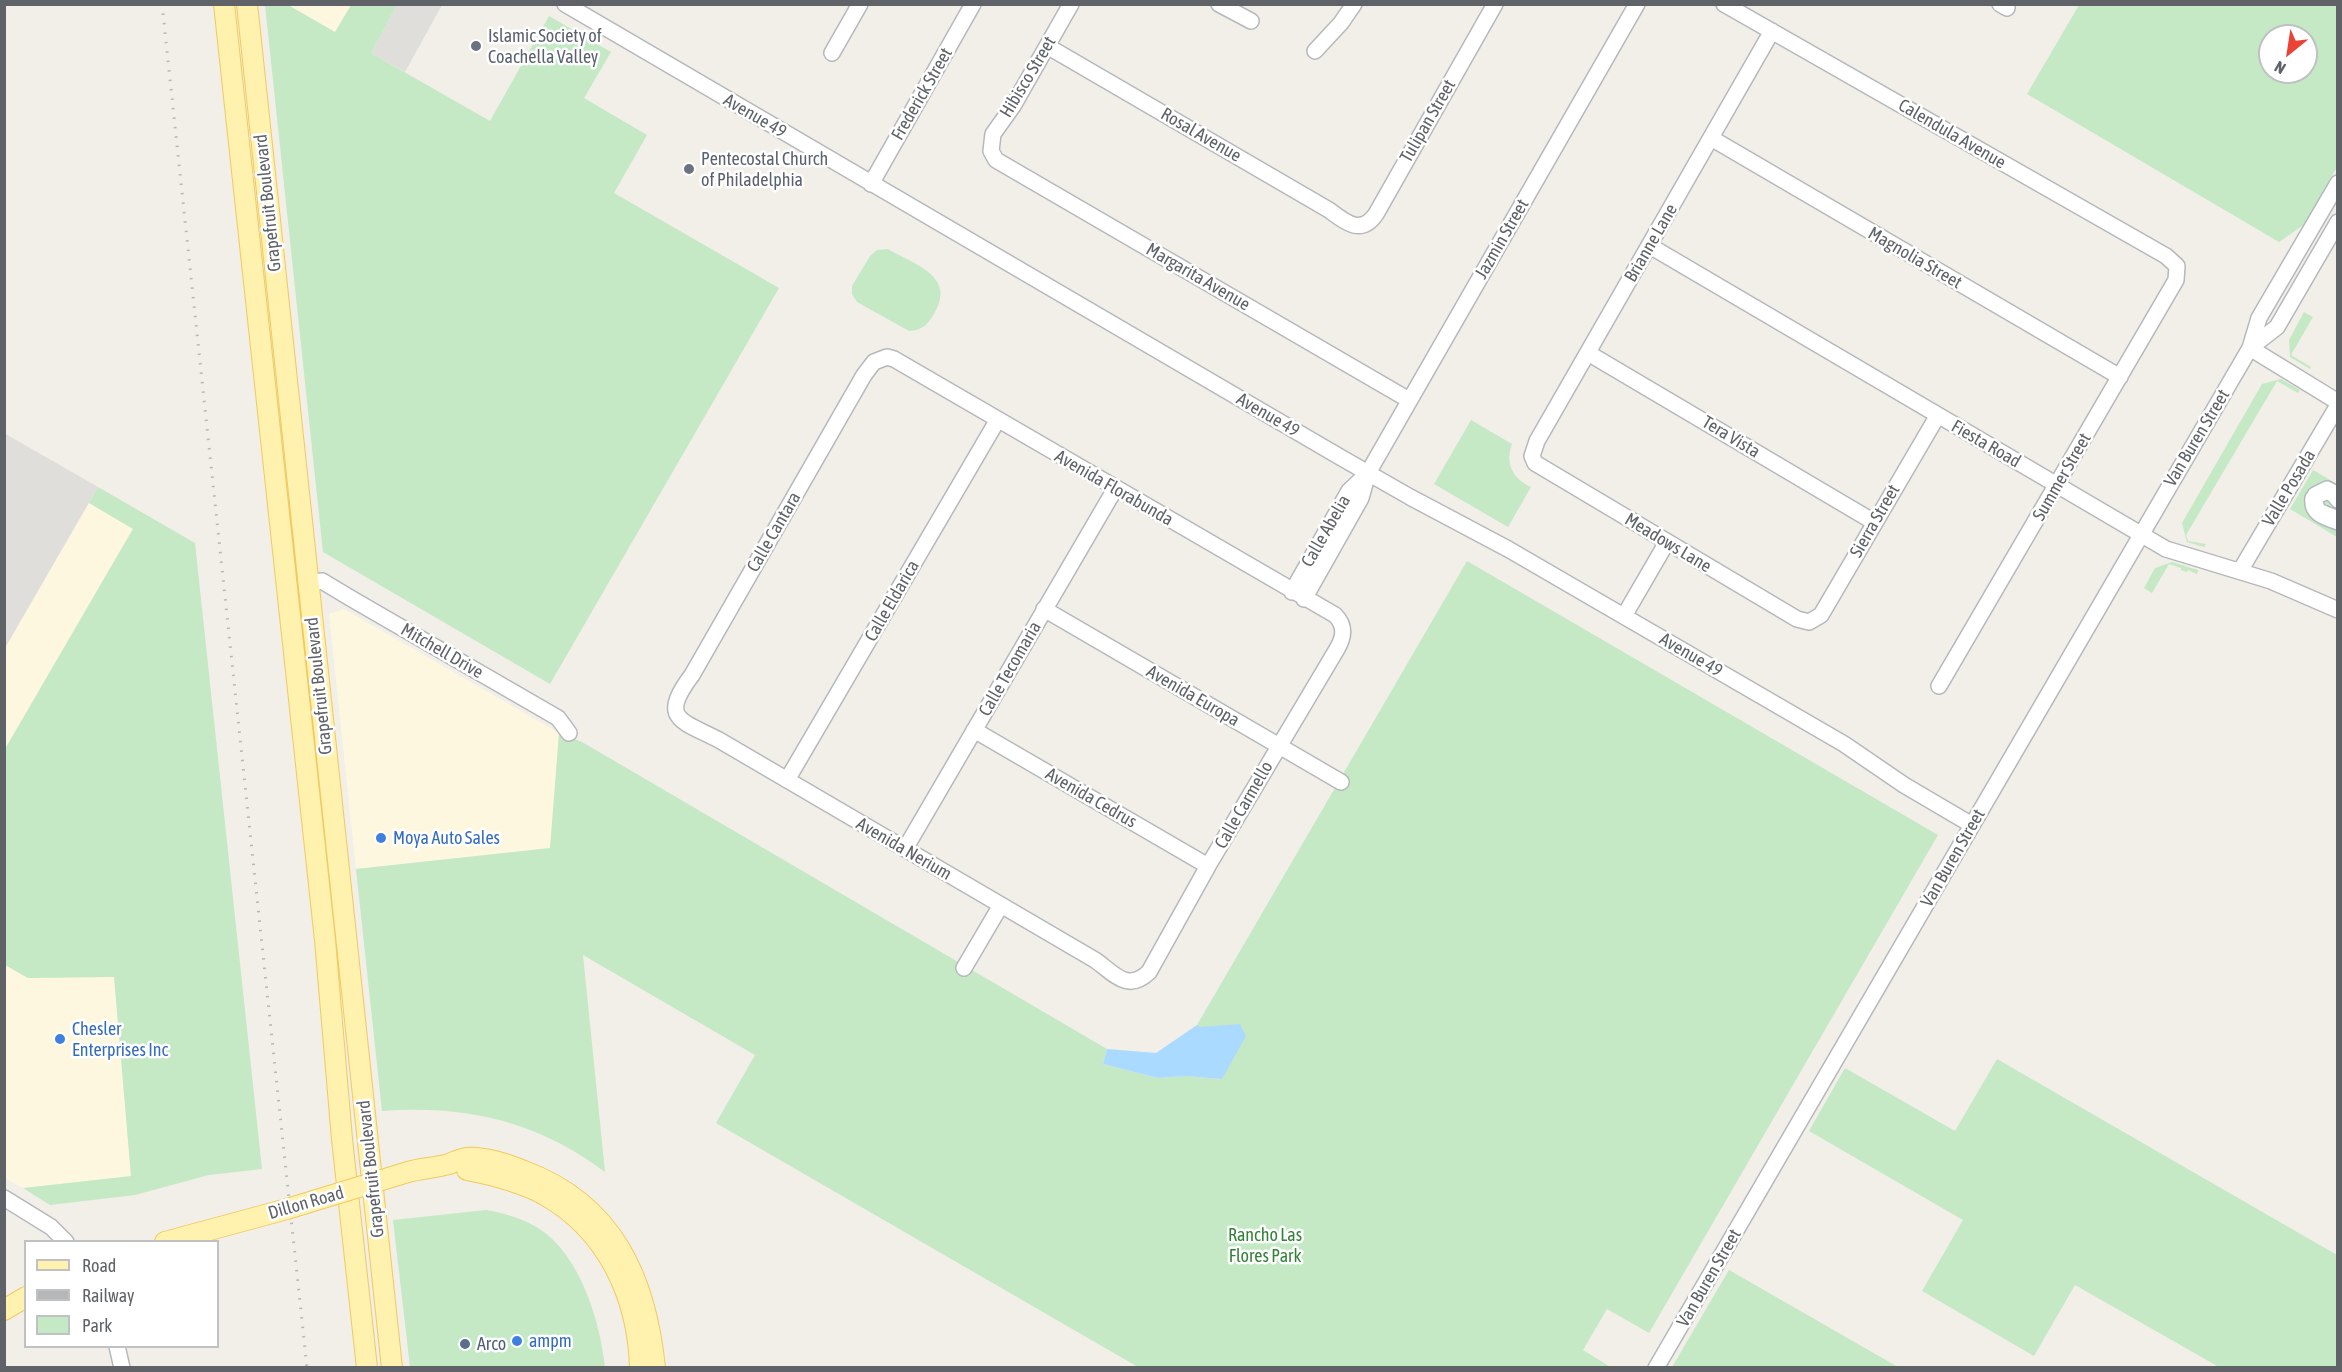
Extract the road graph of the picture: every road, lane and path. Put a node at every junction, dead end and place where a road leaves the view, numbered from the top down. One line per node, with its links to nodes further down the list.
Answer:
1 (224, 4): 25 (main road, Grapefruit Boulevard)
2 (246, 4): 44 (main road, Grapefruit Boulevard)
3 (565, 4): 20 (street, Avenue 49)
4 (860, 4): 16 (street)
5 (973, 4): 20 (street, Frederick Street)
6 (1071, 4): 14 (street, Hibisco Street)
7 (1219, 4): 12 (street)
8 (1354, 4): 15 (street)
9 (1494, 4): 22 (street, Tulipan Street)
10 (1637, 4): 30 (street, Jazmin Street)
11 (1724, 4): 13 (street, Calendula Avenue)
12 (1251, 21)
13 (1772, 31): 17 (street, Brianne Lane); 24 (street, Calendula Avenue)
14 (1047, 46): 18 (street, Hibisco Street); 22 (street, Rosal Avenue)
15 (1315, 51)
16 (832, 52)
17 (1711, 138): 23 (street, Brianne Lane); 29 (street, Magnolia Street)
18 (991, 151): 30 (street, Margarita Avenue)
19 (2337, 183): 26 (street, Van Buren Street)
20 (871, 184): 35 (street, Avenue 49)
21 (2337, 222): 26 (street, Van Buren Street)
22 (1354, 226)
23 (1650, 246): 27 (street, Brianne Lane); 32 (street, Fiesta Road)
24 (2177, 266): 29 (street, Summer Street)
25 (261, 343): 44 (main road); 72 (main road, Grapefruit Boulevard)
26 (2250, 348): 31 (street); 41 (street, Van Buren Street)
27 (1588, 353): 34 (street, Brianne Lane); 40 (street, Tera Vista)
28 (880, 359): 33 (street, Avenida Florabunda); 52 (street, Calle Cantara)
29 (2120, 377): 36 (street, Summer Street)
30 (1409, 400): 35 (street, Jazmin Street)
31 (2337, 404): 43 (street, Valle Posada)
32 (1938, 415): 36 (street, Fiesta Road); 40 (street, Sierra Street)
33 (997, 421): 37 (street, Avenida Florabunda); 56 (street, Calle Eldarica)
34 (1532, 456): 42 (street, Meadows Lane)
35 (1368, 473): 45 (street, Calle Abelia); 48 (street, Avenue 49)
36 (2057, 485): 41 (street, Fiesta Road); 51 (street, Summer Street)
37 (1115, 489): 45 (street, Avenida Florabunda); 46 (street, Calle Tecomaria)
38 (2337, 495): 39 (street)
39 (2337, 500)
40 (1874, 522): 49 (street, Sierra Street)
41 (2141, 534): 43 (street, Fiesta Road); 58 (street, Van Buren Street)
42 (1666, 542): 48 (street); 49 (street, Meadows Lane)
43 (2240, 571): 47 (street, Fiesta Road)
44 (308, 583): 54 (street, Mitchell Drive); 73 (main road, Grapefruit Boulevard)
45 (1298, 595): 50 (street, Avenida Florabunda)
46 (1044, 609): 53 (street, Calle Tecomaria); 55 (street, Avenida Europa)
47 (2337, 610)
48 (1624, 616): 58 (street, Avenue 49)
49 (1809, 622)
50 (1343, 627): 55 (street, Calle Carmello)
51 (1939, 686)
52 (675, 709): 56 (street, Avenida Nerium)
53 (974, 730): 59 (street, Calle Tecomaria); 60 (street, Avenida Cedrus)
54 (569, 733)
55 (1278, 746): 57 (street, Avenida Europa); 60 (street, Calle Carmello)
56 (788, 780): 59 (street, Avenida Nerium)
57 (1341, 782)
58 (1972, 825): 76 (street, Van Buren Street)
59 (905, 849): 61 (street, Avenida Nerium)
60 (1208, 866): 63 (street, Calle Carmello)
61 (1001, 905): 62 (street); 63 (street, Avenida Nerium)
62 (964, 968)
63 (1138, 980)
64 (447, 1165): 67 (main road, Dillon Road, bridge); 74 (main road, Dillon Road); 75 (main road, Dillon Road)
65 (4, 1198): 66 (street)
66 (64, 1240)
67 (173, 1240)
68 (24, 1299): 69 (main road)
69 (4, 1310)
70 (117, 1348): 71 (street)
71 (122, 1368)
72 (367, 1368)
73 (392, 1368)
74 (640, 1368)
75 (655, 1368)
76 (1656, 1368)

